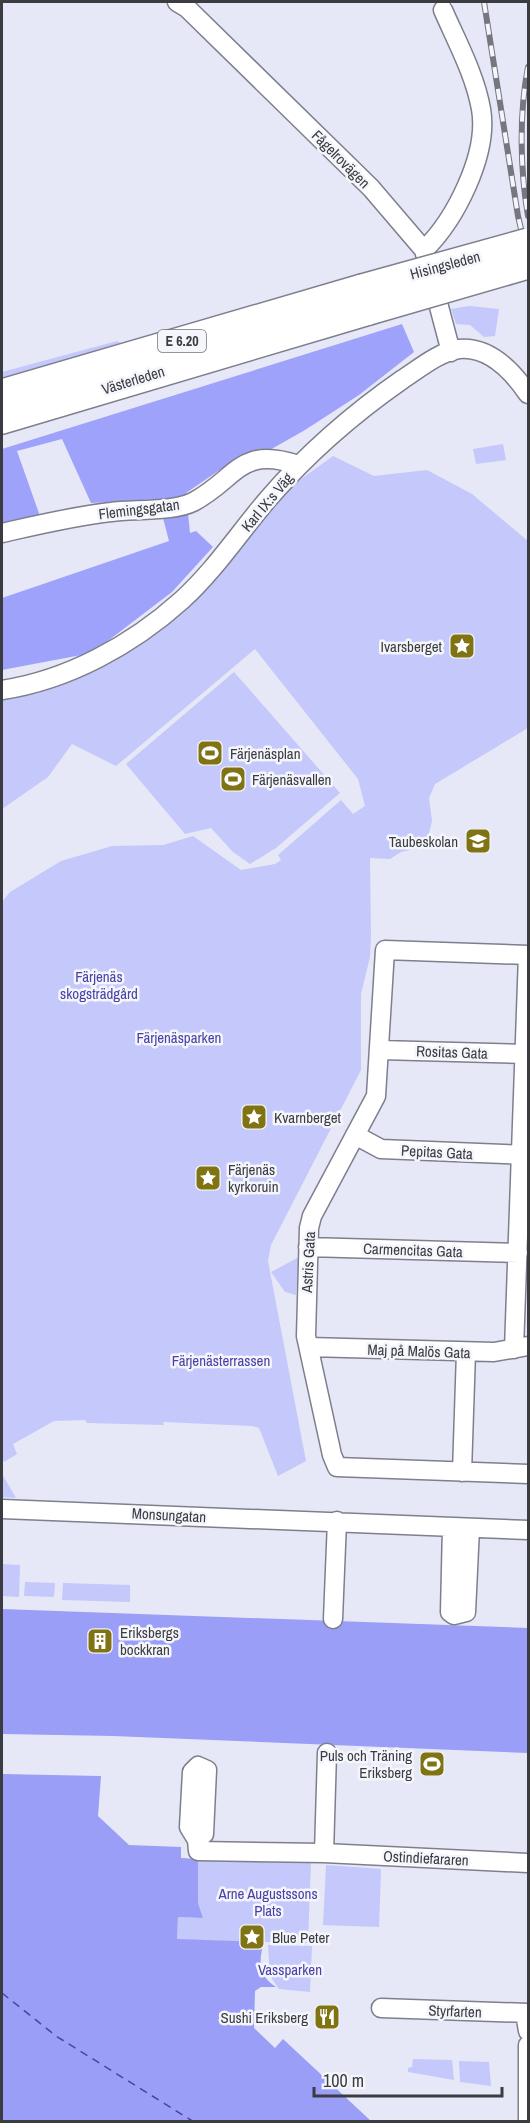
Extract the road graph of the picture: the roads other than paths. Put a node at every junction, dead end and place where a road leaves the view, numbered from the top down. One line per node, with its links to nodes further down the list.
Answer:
1 (177, 2): 5 (street, Fågelrovägen)
2 (443, 10): 5 (street)
3 (528, 230): 6 (highway)
4 (528, 242): 6 (highway, Hisingsleden / E 6.20, bridge)
5 (424, 250): 9 (street, Fågelrovägen)
6 (495, 252): 8 (highway, Hisingsleden / E 6.20, bridge)
7 (528, 265): 8 (highway, Hisingsleden / E 6.20, bridge)
8 (365, 300): 10 (highway, Västerleden / E 6.20); 12 (highway, Västerleden / E 6.20)
9 (451, 352): 11 (street, Karl IX:s Väg); 13 (street, Karl IX:s Väg)
10 (2, 393)
11 (528, 394)
12 (2, 420)
13 (298, 465): 14 (street, Flemingsgatan); 15 (street, Karl IX:s Väg)
14 (2, 532)
15 (2, 690)
16 (528, 955): 17 (street, Astris Gata); 18 (street)
17 (380, 1050): 18 (street, Rositas Gata); 19 (street, Astris Gata)
18 (524, 1054): 20 (street)
19 (355, 1135): 20 (street, Pepitas Gata); 21 (street, Astris Gata)
20 (525, 1155): 22 (street)
21 (308, 1247): 22 (street, Carmencitas Gata); 23 (street, Astris Gata)
22 (518, 1253): 24 (street)
23 (309, 1347): 25 (street, Maj på Malös Gata); 26 (street, Astris Gata)
24 (521, 1348): 25 (street, Maj på Malös Gata)
25 (466, 1352): 26 (street)
26 (462, 1472): 27 (street, Astris Gata)
27 (528, 1474)
28 (2, 1509): 29 (street, Monsungatan)
29 (337, 1521): 30 (street, Monsungatan); 31 (street)
30 (528, 1530)
31 (333, 1619)
32 (327, 1753): 34 (street)
33 (197, 1840): 34 (street, Ostindiefararen)
34 (324, 1854): 35 (street, Ostindiefararen)
35 (528, 1863)
36 (381, 2008): 37 (street, Styrfarten)
37 (527, 2013): 38 (street)
38 (528, 2031)
39 (528, 2044): 40 (street)
40 (528, 2121)

